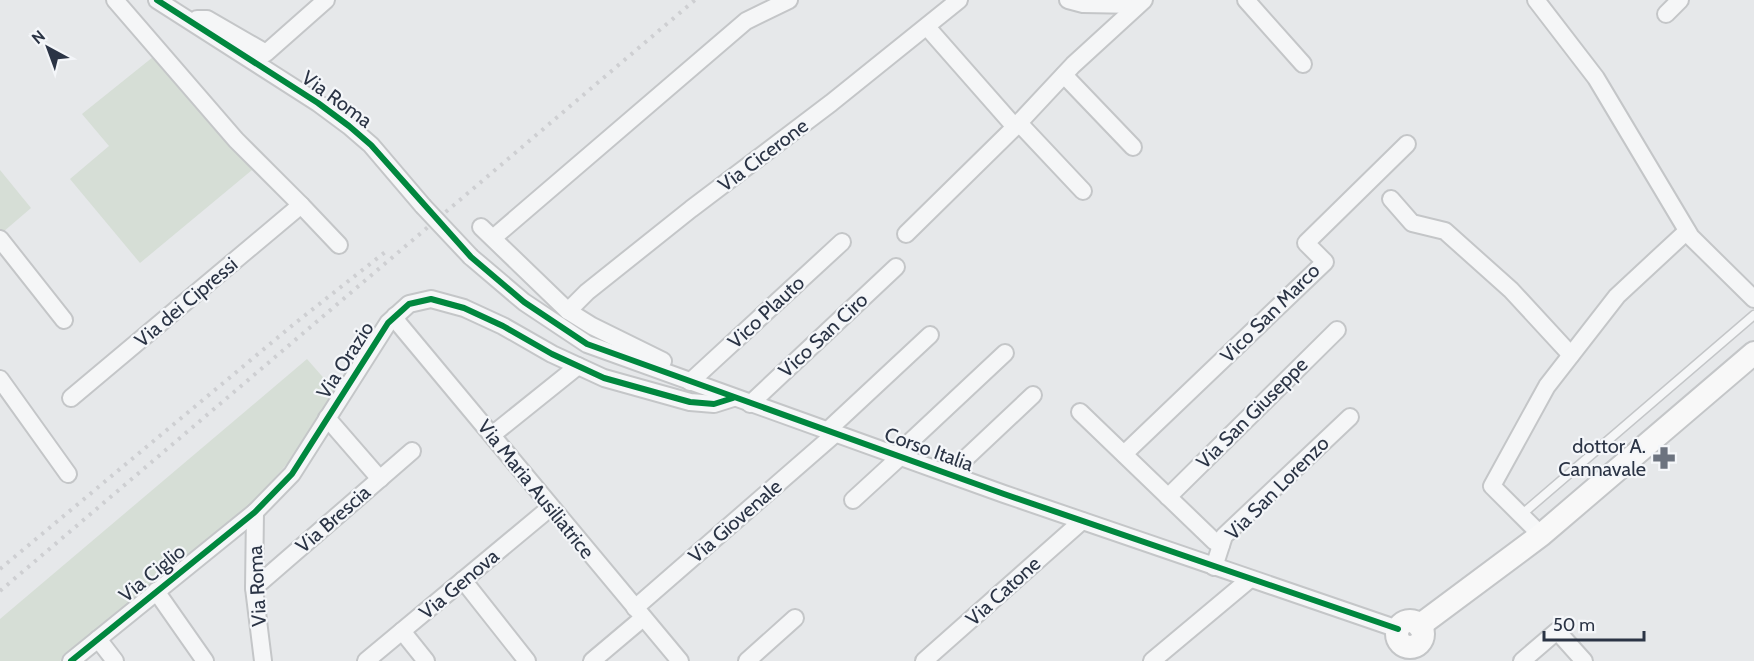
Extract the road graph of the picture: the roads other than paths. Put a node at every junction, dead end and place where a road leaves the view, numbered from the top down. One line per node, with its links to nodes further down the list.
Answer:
1 (115, 0): 21 (street)
2 (157, 0): 12 (street, Via Roma)
3 (326, 0): 12 (street)
4 (789, 0): 30 (street)
5 (959, 0): 13 (street, Via Cicerone)
6 (1068, 0): 10 (street)
7 (1246, 0): 14 (street)
8 (1536, 0): 22 (street)
9 (1680, 0): 11 (street)
10 (1141, 2): 15 (street)
11 (1666, 14)
12 (185, 18): 27 (street, Via Roma, bridge)
13 (927, 27): 16 (street); 30 (street, Via Cicerone)
14 (1303, 64)
15 (1064, 75): 16 (street); 18 (street)
16 (1017, 125): 19 (street); 23 (street)
17 (1407, 144): 52 (street, Vico San Marco)
18 (1133, 147)
19 (1083, 191)
20 (1391, 199): 38 (street)
21 (301, 205): 26 (street); 43 (street, Via dei Cipressi)
22 (1687, 231): 29 (street); 38 (street)
23 (906, 234)
24 (0, 239): 33 (street)
25 (842, 242): 41 (street, Vico Plauto)
26 (339, 245)
27 (471, 257): 41 (street, Corso Italia)
28 (896, 267): 45 (street, Vico San Ciro)
29 (1754, 299)
30 (568, 311): 41 (street)
31 (1754, 315): 61 (lane)
32 (395, 316): 39 (street, Via Orazio); 48 (street, Via Orazio); 50 (street, Via Maria Ausiliatrice)
33 (64, 320)
34 (1337, 330): 57 (street, Via San Giuseppe)
35 (930, 335): 49 (street, Via Giovenale)
36 (1754, 353): 63 (street)
37 (1005, 354): 53 (street)
38 (1571, 355): 61 (street)
39 (578, 366): 44 (street, Via Orazio); 50 (street)
40 (0, 379): 54 (street)
41 (688, 381): 44 (street, Corso Italia)
42 (1033, 395): 55 (street)
43 (70, 398)
44 (733, 398): 45 (street, Corso Italia)
45 (750, 404): 49 (street, Corso Italia)
46 (1080, 412): 52 (street)
47 (1350, 417): 64 (street, Via San Lorenzo)
48 (327, 418): 56 (street); 60 (street, Via Orazio)
49 (832, 431): 53 (street, Corso Italia); 70 (street, Via Giovenale)
50 (492, 435): 59 (street, Via Maria Ausiliatrice)
51 (412, 451): 56 (street, Via Brescia)
52 (1124, 454): 57 (street)
53 (899, 456): 55 (street, Corso Italia); 58 (street)
54 (68, 474)
55 (949, 474): 62 (street, Corso Italia)
56 (380, 479): 68 (street, Via Brescia)
57 (1168, 497): 64 (street)
58 (853, 500)
59 (551, 507): 67 (street, Via Genova); 70 (street, Via Maria Ausiliatrice)
60 (255, 512): 68 (street, Via Roma); 69 (street, Via Ciglio)
61 (1521, 515): 63 (street)
62 (1082, 521): 65 (street, Corso Italia); 85 (street, Via Catone)
63 (1541, 535): 74 (street)
64 (1221, 545): 65 (street, Via San Lorenzo)
65 (1214, 567): 66 (street, Corso Italia)
66 (1250, 579): 74 (street, Corso Italia); 86 (street)
67 (463, 580): 72 (street, Via Genova); 81 (street)
68 (254, 588): 78 (street, Via Roma)
69 (156, 591): 73 (street, Via Ciglio); 77 (street)
70 (639, 613): 82 (street, Via Giovenale); 83 (street, Via Maria Ausiliatrice)
71 (795, 618): 84 (street)
72 (402, 631): 79 (street, Via Genova); 80 (street)
73 (98, 639): 75 (street, Via Ciglio); 76 (street)
74 (1404, 640)
75 (71, 661)
76 (115, 661)
77 (205, 661)
78 (263, 661)
79 (366, 661)
80 (426, 661)
81 (527, 661)
82 (592, 661)
83 (680, 661)
84 (747, 661)
85 (924, 661)
86 (1152, 661)
87 (1522, 661): 88 (street)
88 (1584, 661)

